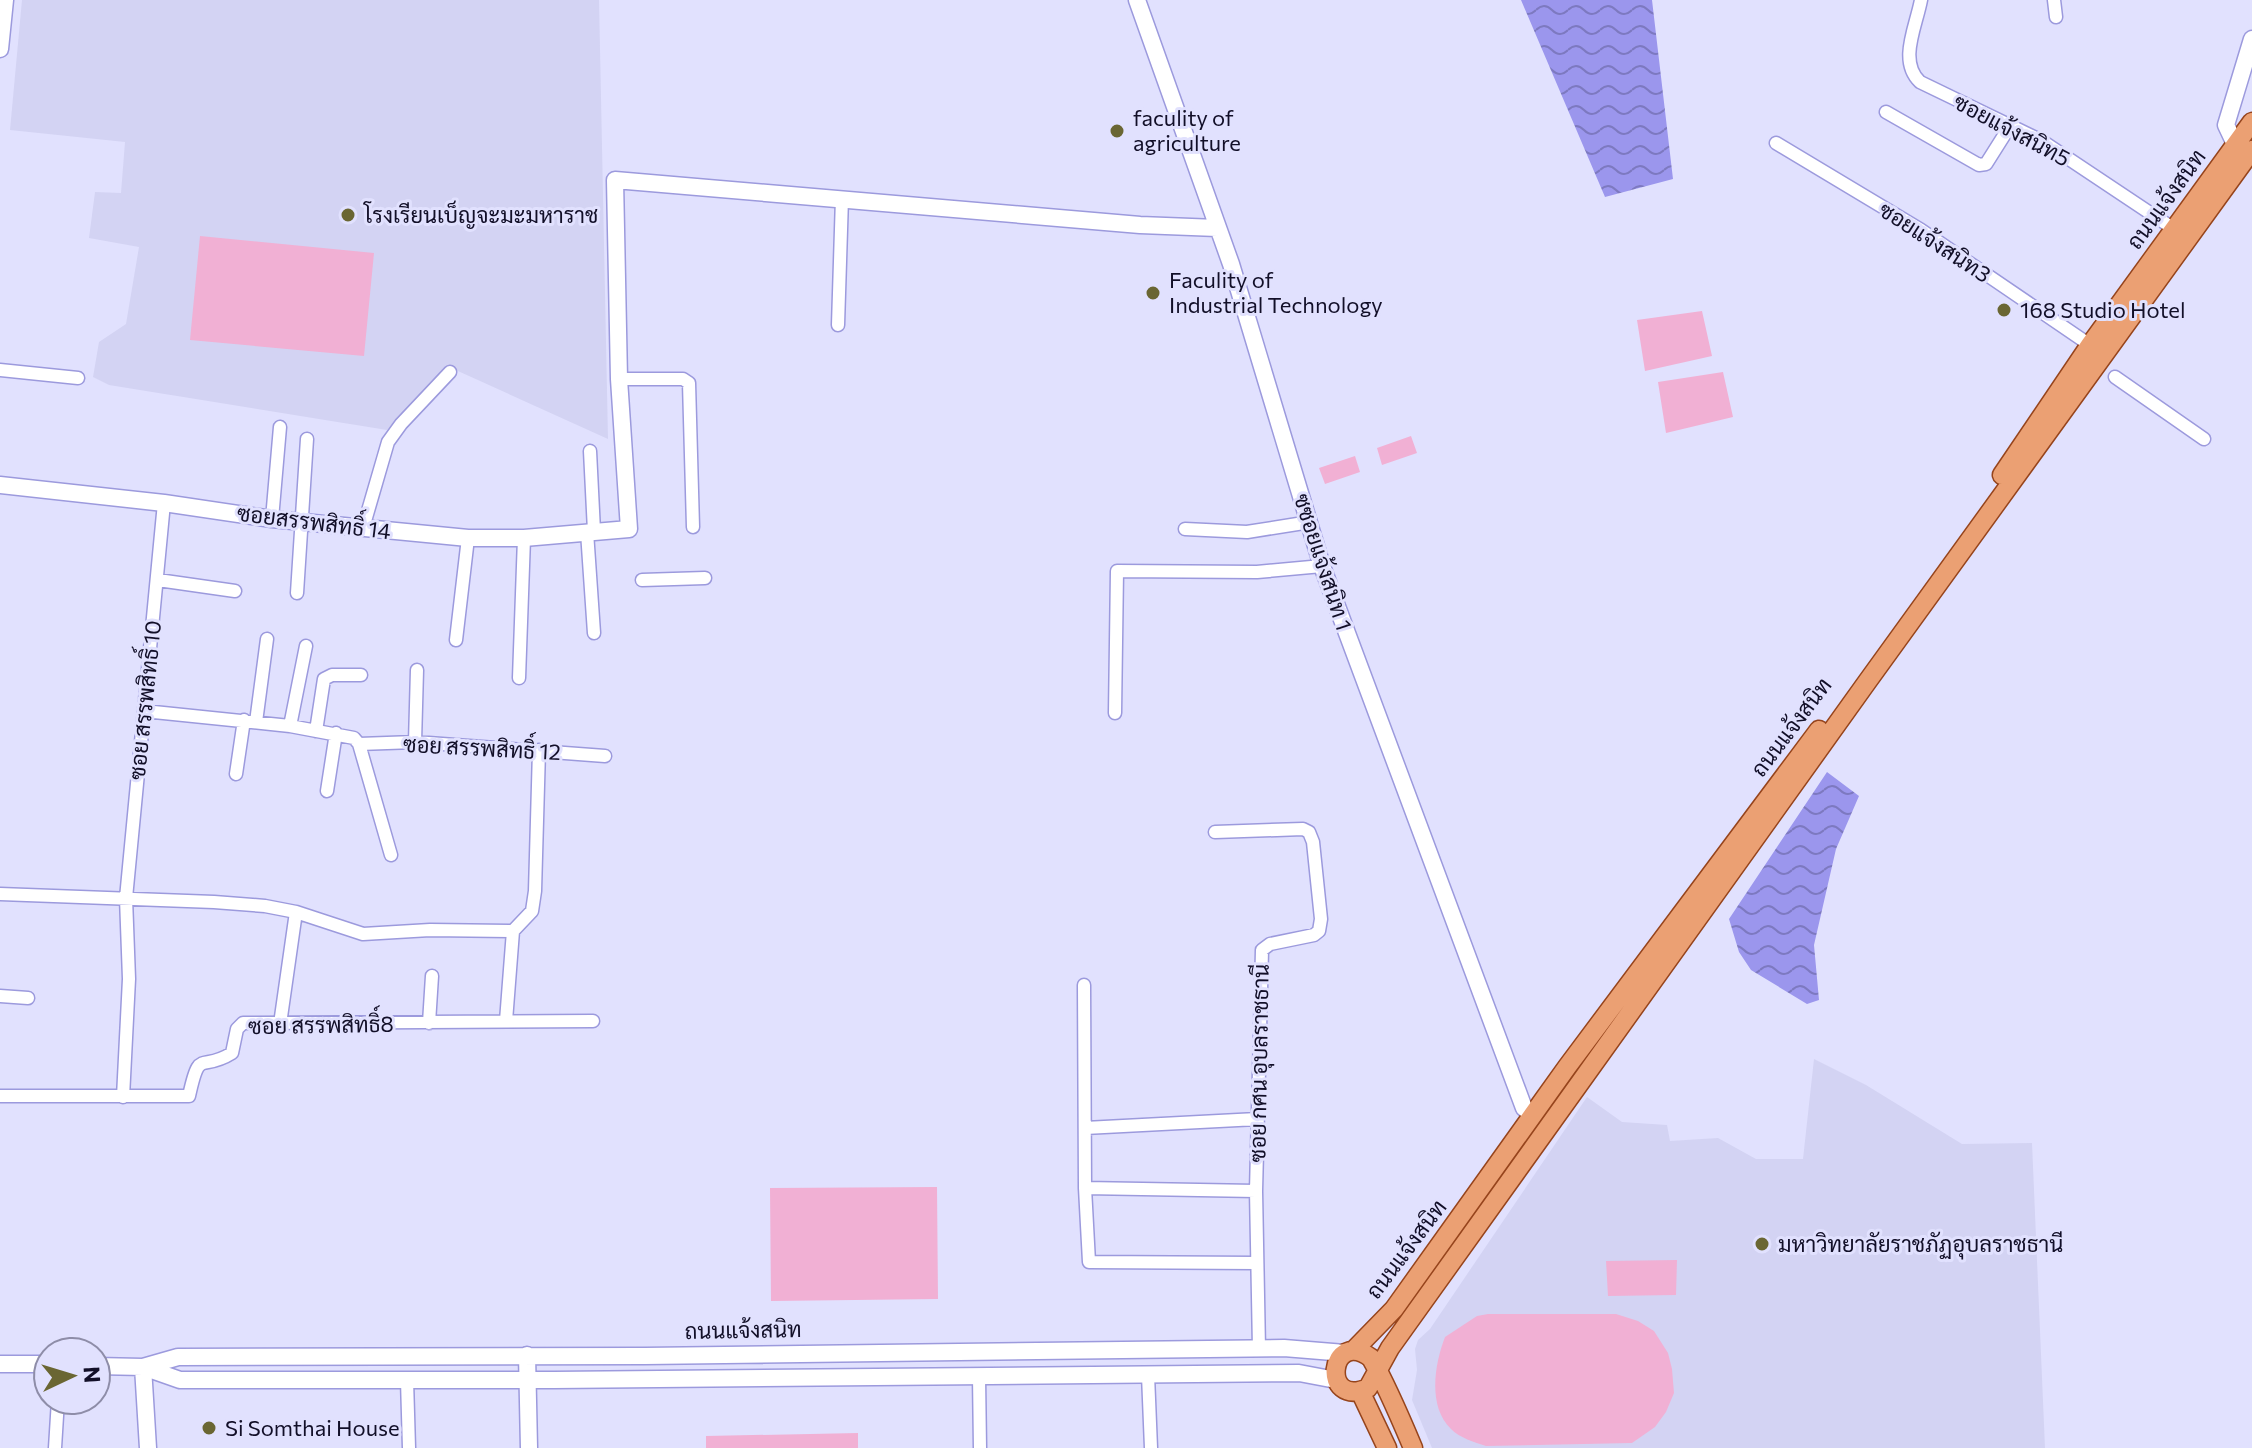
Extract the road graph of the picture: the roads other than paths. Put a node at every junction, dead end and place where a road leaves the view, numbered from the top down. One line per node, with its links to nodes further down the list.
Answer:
1 (5, 0): 7 (street)
2 (1137, 0): 14 (street, ซซอยแจ้งสนิท 1)
3 (1921, 0): 10 (street, ซอยแจ้งสนิท5)
4 (2054, 0): 5 (street)
5 (2056, 17)
6 (2252, 39): 12 (street)
7 (0, 49)
8 (1886, 112): 10 (street)
9 (2252, 122): 12 (main road, ถนนแจ้งสนิท)
10 (2010, 126): 15 (street, ซอยแจ้งสนิท5)
11 (1776, 143): 17 (street, ซอยแจ้งสนิท3)
12 (2244, 147): 15 (main road, ถนนแจ้งสนิท); 93 (main road, ถนนแจ้งสนิท)
13 (842, 198): 14 (street); 16 (street); 22 (street)
14 (1217, 228): 31 (street, ซซอยแจ้งสนิท 1)
15 (2174, 229): 17 (main road, ถนนแจ้งสนิท)
16 (838, 325)
17 (2090, 345): 79 (main road, ถนนแจ้งสนิท)
18 (0, 370): 21 (street)
19 (450, 372): 33 (street)
20 (2115, 377): 25 (street)
21 (78, 378)
22 (619, 379): 32 (street); 35 (street, ซอยสรรพสิทธิ์ 14)
23 (280, 427): 29 (street)
24 (307, 439): 30 (street)
25 (2204, 439)
26 (590, 451): 35 (street)
27 (0, 485): 28 (street, ซอยสรรพสิทธิ์ 14)
28 (164, 503): 29 (street, ซอยสรรพสิทธิ์ 14); 40 (street, ซอย สรรพสิทธิ์ 10)
29 (272, 519): 30 (street, ซอยสรรพสิทธิ์ 14)
30 (300, 522): 33 (street, ซอยสรรพสิทธิ์ 14); 43 (street)
31 (1310, 522): 34 (street); 38 (street, ซซอยแจ้งสนิท 1)
32 (693, 527)
33 (363, 528): 36 (street, ซอยสรรพสิทธิ์ 14)
34 (1185, 529)
35 (590, 532): 37 (street, ซอยสรรพสิทธิ์ 14); 44 (street)
36 (468, 538): 37 (street, ซอยสรรพสิทธิ์ 14); 46 (street)
37 (524, 538): 50 (street)
38 (1322, 566): 52 (street); 79 (street, ซซอยแจ้งสนิท 1)
39 (705, 578): 41 (street)
40 (158, 580): 42 (street); 51 (street, ซอย สรรพสิทธิ์ 10)
41 (642, 580)
42 (235, 591)
43 (297, 593)
44 (594, 633)
45 (267, 639): 53 (street)
46 (456, 640)
47 (306, 646): 54 (street)
48 (417, 670): 57 (street)
49 (361, 675): 55 (street)
50 (519, 678)
51 (144, 711): 53 (street, ซอย สรรพสิทธิ์ 12); 66 (street, ซอย สรรพสิทธิ์ 10)
52 (1115, 713)
53 (250, 721): 54 (street, ซอย สรรพสิทธิ์ 12); 61 (street)
54 (290, 726): 55 (street, ซอย สรรพสิทธิ์ 12)
55 (316, 731): 56 (street, ซอย สรรพสิทธิ์ 12)
56 (336, 733): 58 (street, ซอย สรรพสิทธิ์ 12); 62 (street)
57 (415, 742): 58 (street, ซอย สรรพสิทธิ์ 12); 59 (street, ซอย สรรพสิทธิ์ 12)
58 (359, 744): 64 (street)
59 (539, 750): 60 (street, ซอย สรรพสิทธิ์ 12); 68 (street)
60 (605, 756)
61 (236, 774)
62 (327, 791)
63 (1215, 832): 80 (street, ซอย กศน อุบลราชธานี)
64 (391, 855)
65 (0, 894): 66 (street)
66 (126, 898): 67 (street); 78 (street, ซอย สรรพสิทธิ์ 10)
67 (296, 912): 68 (street); 76 (street)
68 (513, 931): 73 (street)
69 (432, 976): 75 (street)
70 (1084, 985): 81 (street)
71 (0, 996): 72 (street)
72 (28, 998)
73 (506, 1021): 74 (street, ซอย สรรพสิทธิ์8); 75 (street, ซอย สรรพสิทธิ์8)
74 (593, 1021)
75 (429, 1023): 76 (street, ซอย สรรพสิทธิ์8)
76 (280, 1024): 78 (street, ซอย สรรพสิทธิ์8)
77 (0, 1096): 78 (street, ซอย สรรพสิทธิ์8)
78 (123, 1097)
79 (1533, 1115): 87 (main road, ถนนแจ้งสนิท)
80 (1257, 1119): 81 (street); 83 (street, ซอย กศน อุบลราชธานี)
81 (1085, 1128): 82 (street)
82 (1085, 1188): 83 (street, ซอย กศน อุบลราชธานี); 84 (street)
83 (1256, 1191): 84 (street, ซอย กศน อุบลราชธานี)
84 (1257, 1263): 85 (street, ซอย กศน อุบลราชธานี)
85 (1259, 1349): 86 (street, ถนนแจ้งสนิท); 87 (street, ถนนแจ้งสนิท)
86 (1028, 1350): 88 (street, ถนนแจ้งสนิท); 95 (street)
87 (1349, 1352): 93 (main road); 99 (main road)
88 (527, 1355): 92 (street, ถนนแจ้งสนิท); 98 (street)
89 (0, 1364): 90 (street)
90 (32, 1364)
91 (112, 1366): 92 (street, ถนนแจ้งสนิท)
92 (143, 1367): 97 (street, ถนนแจ้งสนิท); 103 (street)
93 (1376, 1370): 100 (main road); 109 (main road)
94 (1148, 1375): 95 (street, ถนนแจ้งสนิท); 99 (street, ถนนแจ้งสนิท); 107 (street)
95 (1029, 1376): 96 (street, ถนนแจ้งสนิท)
96 (979, 1377): 98 (street, ถนนแจ้งสนิท); 106 (street)
97 (407, 1380): 98 (street, ถนนแจ้งสนิท); 104 (street)
98 (528, 1380): 105 (street)
99 (1336, 1380): 100 (main road)
100 (1360, 1391): 108 (main road)
101 (57, 1416): 102 (street)
102 (55, 1448)
103 (148, 1448)
104 (409, 1448)
105 (529, 1448)
106 (980, 1448)
107 (1151, 1448)
108 (1387, 1448)
109 (1413, 1448)

